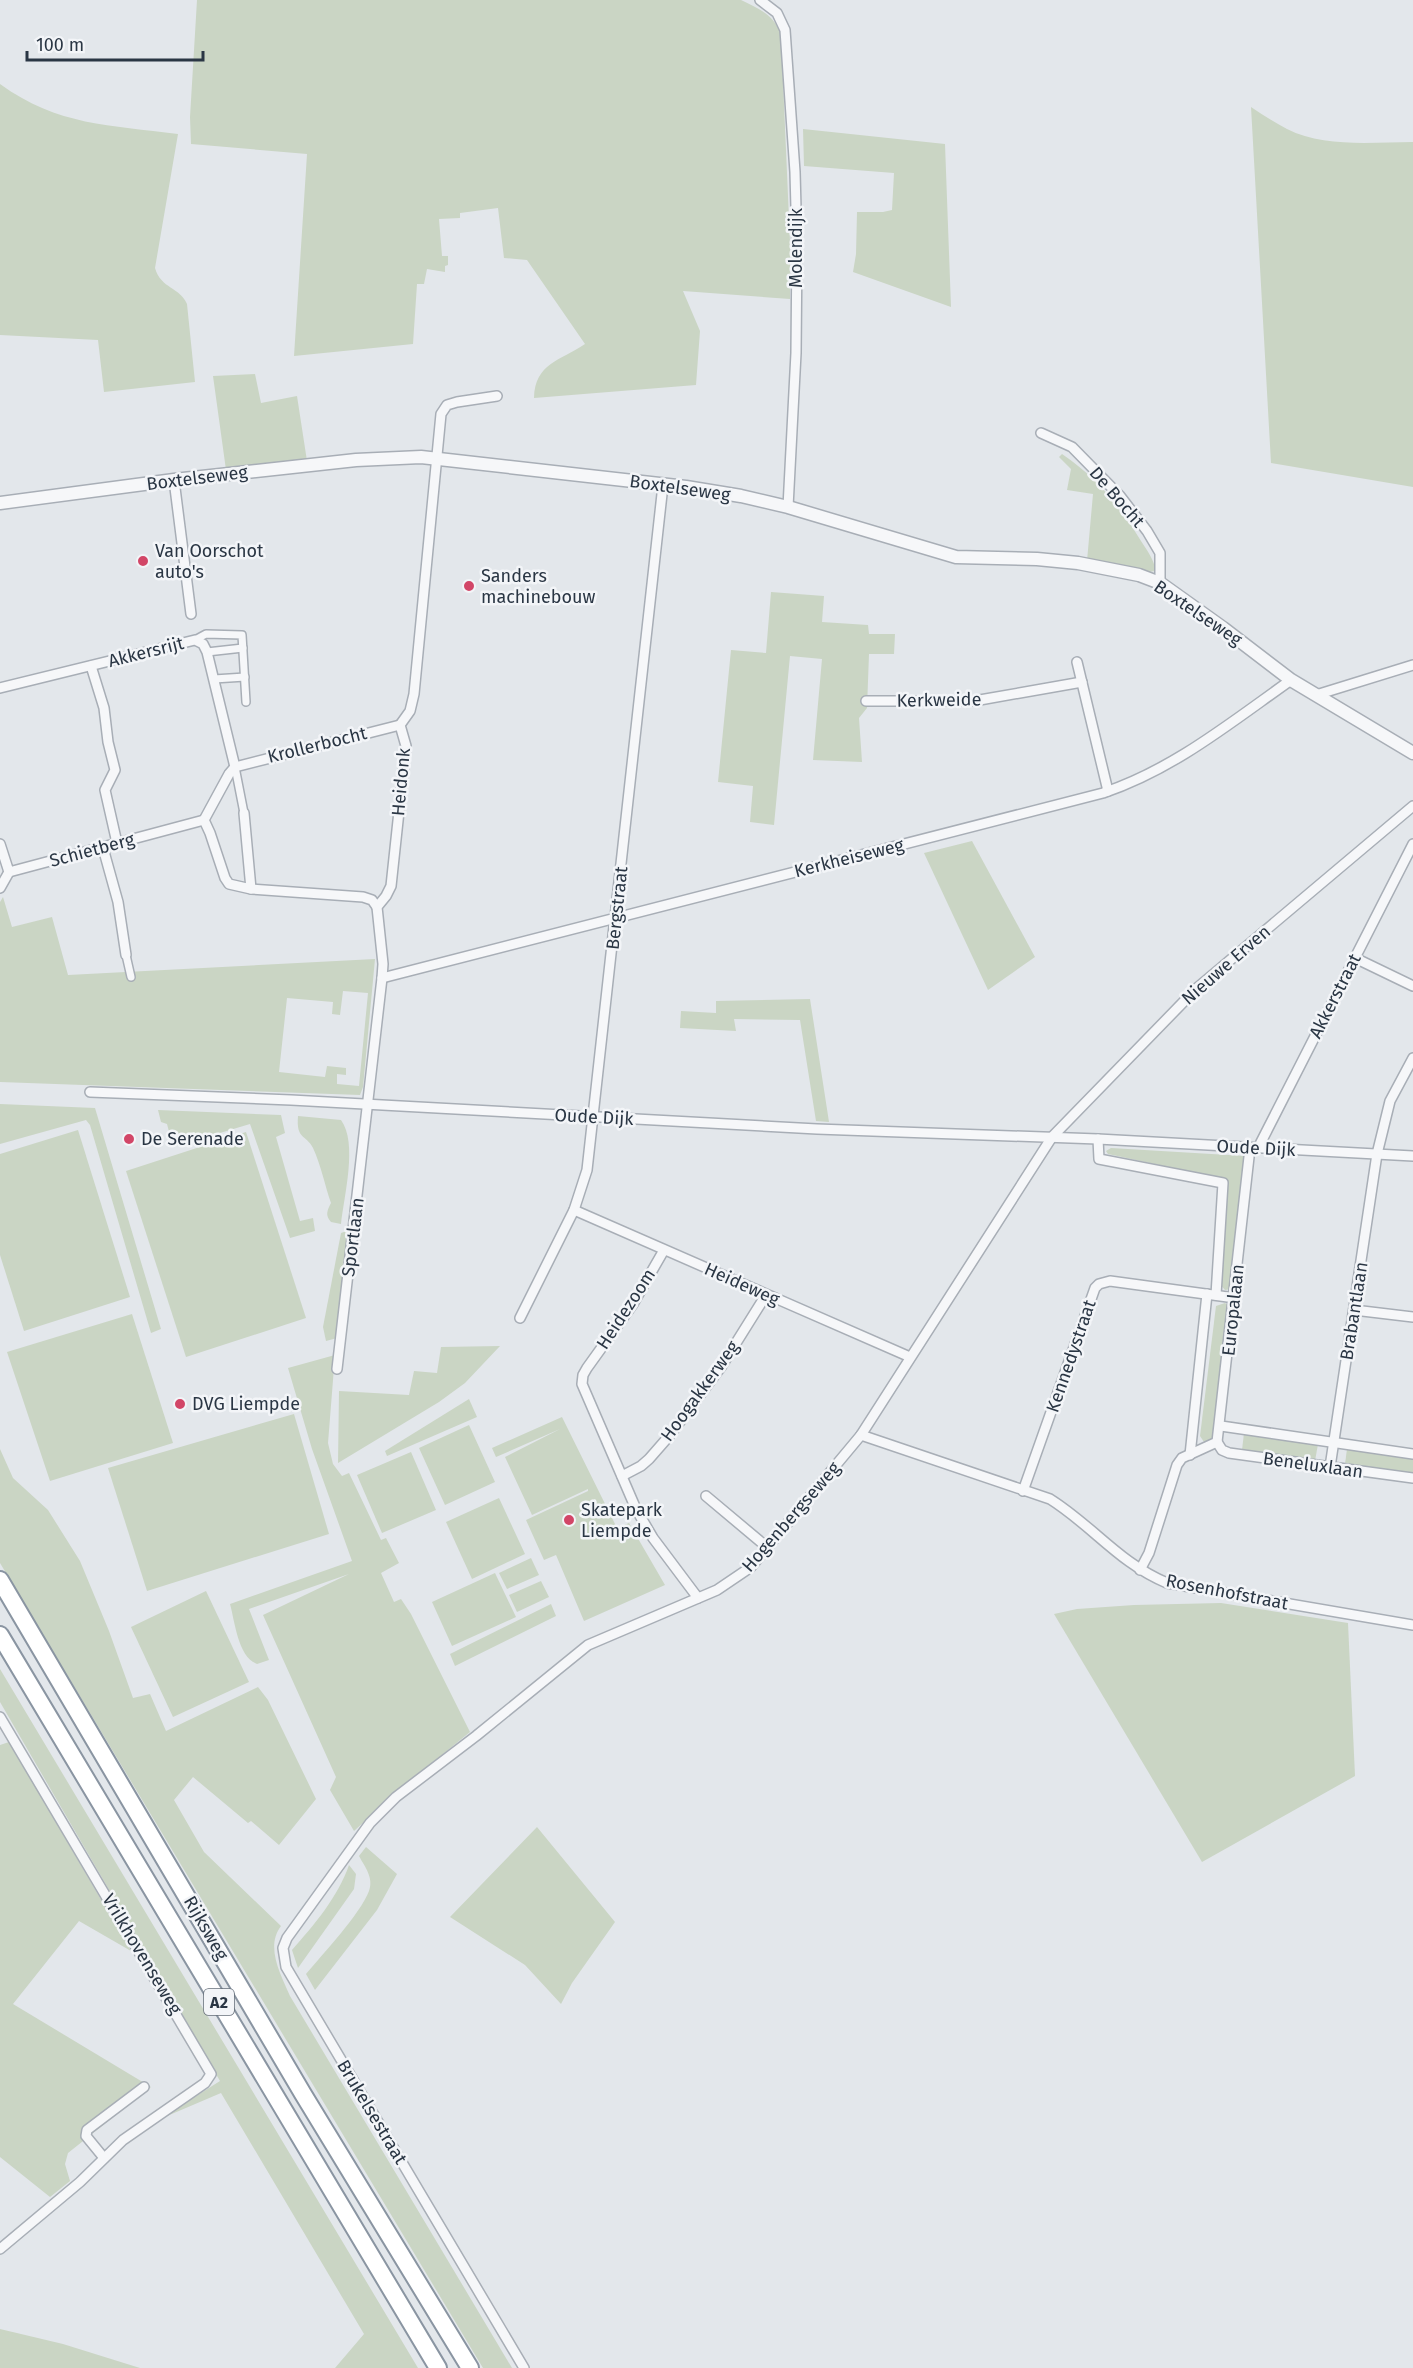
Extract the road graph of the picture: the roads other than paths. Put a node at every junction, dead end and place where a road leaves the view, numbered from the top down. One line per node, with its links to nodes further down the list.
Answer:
1 (760, 0): 8 (street, Molendijk)
2 (497, 396): 4 (street, Heidonk)
3 (1041, 433): 9 (street, De Bocht)
4 (438, 458): 5 (street, Boxtelseweg); 6 (street, Boxtelseweg); 25 (street, Heidonk)
5 (174, 480): 7 (street, Boxtelseweg); 10 (street)
6 (663, 485): 8 (street, Boxtelseweg); 40 (street, Bergstraat)
7 (0, 503)
8 (788, 507): 9 (street, Boxtelseweg)
9 (1160, 583): 19 (street, Boxtelseweg)
10 (191, 614)
11 (195, 640): 12 (street); 13 (street, Akkersrijt); 16 (street, Akkersrijt)
12 (243, 648): 13 (street); 17 (street)
13 (207, 652): 18 (street, Akkersrijt)
14 (1077, 662): 20 (street)
15 (1413, 665): 22 (street)
16 (91, 666): 21 (street, Akkersrijt); 32 (street)
17 (245, 677): 18 (street); 24 (street)
18 (214, 679): 27 (street, Akkersrijt)
19 (1291, 680): 22 (street, Boxtelseweg); 28 (street, Kerkheiseweg)
20 (1082, 682): 23 (street, Kerkweide); 28 (street)
21 (0, 688)
22 (1316, 695): 26 (street, Boxtelseweg)
23 (867, 701)
24 (246, 702)
25 (400, 725): 27 (street, Krollerbocht); 39 (street, Heidonk)
26 (1413, 753)
27 (235, 767): 30 (street); 31 (street)
28 (1108, 792): 40 (street, Kerkheiseweg)
29 (1413, 806): 50 (street, Nieuwe Erven)
30 (244, 813): 38 (street)
31 (204, 820): 32 (street, Schietberg); 38 (street)
32 (117, 843): 35 (street, Schietberg)
33 (0, 844): 36 (street)
34 (1413, 844): 42 (street, Akkerstraat)
35 (103, 848): 36 (street, Schietberg); 41 (street)
36 (9, 872): 37 (street)
37 (0, 888)
38 (251, 889): 39 (street)
39 (377, 907): 44 (street)
40 (615, 919): 44 (street, Kerkheiseweg); 49 (street, Bergstraat)
41 (126, 955): 43 (street)
42 (1355, 958): 45 (street); 52 (street, Akkerstraat)
43 (131, 977)
44 (382, 978): 48 (street)
45 (1413, 986)
46 (1413, 1058): 53 (street, Brabantlaan)
47 (90, 1092): 48 (street, Oude Dijk)
48 (369, 1104): 49 (street, Oude Dijk); 65 (street, Sportlaan)
49 (594, 1117): 50 (street, Oude Dijk); 56 (street, Bergstraat)
50 (1052, 1137): 51 (street, Oude Dijk); 64 (street, Hogenbergseweg)
51 (1098, 1139): 52 (street, Oude Dijk); 55 (street, Oude Dijk)
52 (1254, 1148): 53 (street, Oude Dijk); 60 (street, Europalaan)
53 (1377, 1154): 54 (street, Oude Dijk); 61 (street, Brabantlaan)
54 (1413, 1156)
55 (1223, 1183): 59 (street, Europalaan)
56 (574, 1210): 57 (street, Heideweg); 63 (street, Bergstraat)
57 (664, 1250): 58 (street, Heideweg); 73 (street, Heidezoom)
58 (766, 1294): 64 (street, Heideweg); 73 (street, Hoogakkerweg)
59 (1212, 1295): 60 (street, Kennedystraat); 71 (street, Europalaan); 75 (street, Kennedystraat)
60 (1235, 1298): 66 (street, Europalaan)
61 (1354, 1310): 62 (street); 69 (street, Brabantlaan)
62 (1413, 1317)
63 (520, 1318)
64 (910, 1357): 67 (street, Hogenbergseweg)
65 (337, 1369)
66 (1221, 1426): 68 (street, Europalaan); 69 (street, Beneluxlaan)
67 (861, 1435): 75 (street, Rosenhofstraat); 77 (street, Hogenbergseweg)
68 (1218, 1442): 71 (street); 72 (street, Beneluxlaan)
69 (1334, 1443): 70 (street, Beneluxlaan); 72 (street, Brabantlaan)
70 (1413, 1454)
71 (1190, 1455): 78 (street)
72 (1330, 1467): 74 (street, Beneluxlaan)
73 (622, 1476): 80 (street)
74 (1413, 1478)
75 (1023, 1491): 78 (street, Rosenhofstraat)
76 (706, 1496): 77 (street)
77 (768, 1548): 80 (street, Hogenbergseweg)
78 (1140, 1570): 81 (street, Rosenhofstraat)
79 (0, 1580): 89 (highway, Rijksweg / A2)
80 (698, 1598): 84 (street, Hogenbergseweg)
81 (1413, 1625)
82 (0, 1635): 88 (highway, Rijksweg / A2)
83 (0, 1717): 86 (street, Vrilkhovenseweg)
84 (344, 1858): 90 (street, Brukelsestraat)
85 (144, 2087): 86 (street)
86 (104, 2158): 87 (street, Vrilkhovenseweg)
87 (0, 2249)
88 (438, 2368)
89 (470, 2368)
90 (524, 2368)

